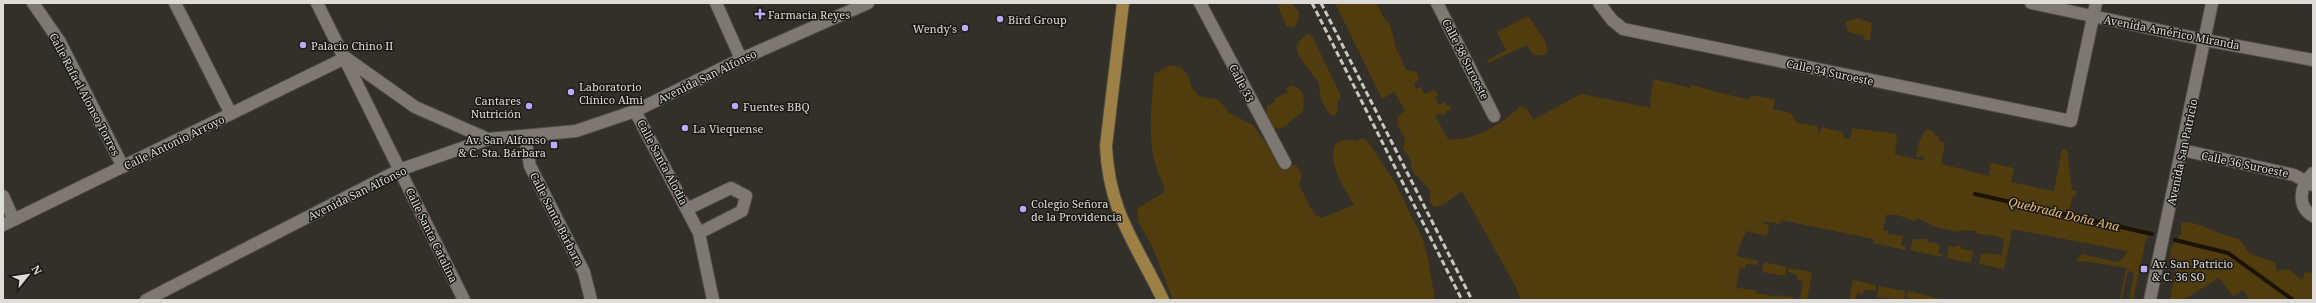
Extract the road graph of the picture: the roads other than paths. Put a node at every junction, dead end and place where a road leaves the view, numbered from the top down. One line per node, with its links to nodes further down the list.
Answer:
1 (33, 3): 25 (street, Calle Rafael Alonso Torres)
2 (176, 3): 19 (street)
3 (318, 3): 15 (street, Calle Santa Catalina)
4 (716, 3): 16 (street)
5 (1124, 3): 38 (main road)
6 (1200, 3): 24 (street, Calle 33)
7 (1437, 3): 20 (street, Calle 38 Suroeste)
8 (1599, 3): 13 (street, Calle 34 Suroeste)
9 (2031, 3): 13 (street, Avenida Américo Miranda)
10 (2096, 3): 13 (street)
11 (2212, 3): 14 (street, Avenida San Patricio)
12 (864, 4): 16 (street, Avenida San Alfonso)
13 (2093, 17): 14 (street, Avenida Américo Miranda)
14 (2205, 40): 17 (street, Avenida Américo Miranda); 23 (street, Avenida San Patricio)
15 (345, 58): 19 (street, Calle Antonio Arroyo); 22 (street); 26 (street, Calle Santa Catalina)
16 (741, 59): 18 (street, Avenida San Alfonso)
17 (2313, 60)
18 (635, 111): 21 (street, Avenida San Alfonso); 29 (street, Calle Santa Alodia)
19 (231, 114): 25 (street, Calle Antonio Arroyo)
20 (1494, 116)
21 (525, 137): 22 (street, Avenida San Alfonso); 36 (street, Calle Santa Bárbara)
22 (488, 139): 26 (street, Avenida San Alfonso)
23 (2182, 150): 27 (street, Calle 36 Suroeste); 39 (street, Avenida San Patricio)
24 (1285, 163)
25 (123, 166): 31 (street, Calle Antonio Arroyo)
26 (399, 170): 34 (street, Avenida San Alfonso); 35 (street, Calle Santa Catalina)
27 (2311, 179): 30 (street, Calle 36 Suroeste)
28 (3, 196): 31 (street)
29 (687, 209): 33 (street); 33 (street, Calle Santa Alodia)
30 (2313, 216)
31 (14, 220): 32 (street, Calle Antonio Arroyo)
32 (3, 225)
33 (699, 233): 37 (street)
34 (146, 300)
35 (464, 300)
36 (591, 300)
37 (713, 300)
38 (1162, 300)
39 (2150, 300)

